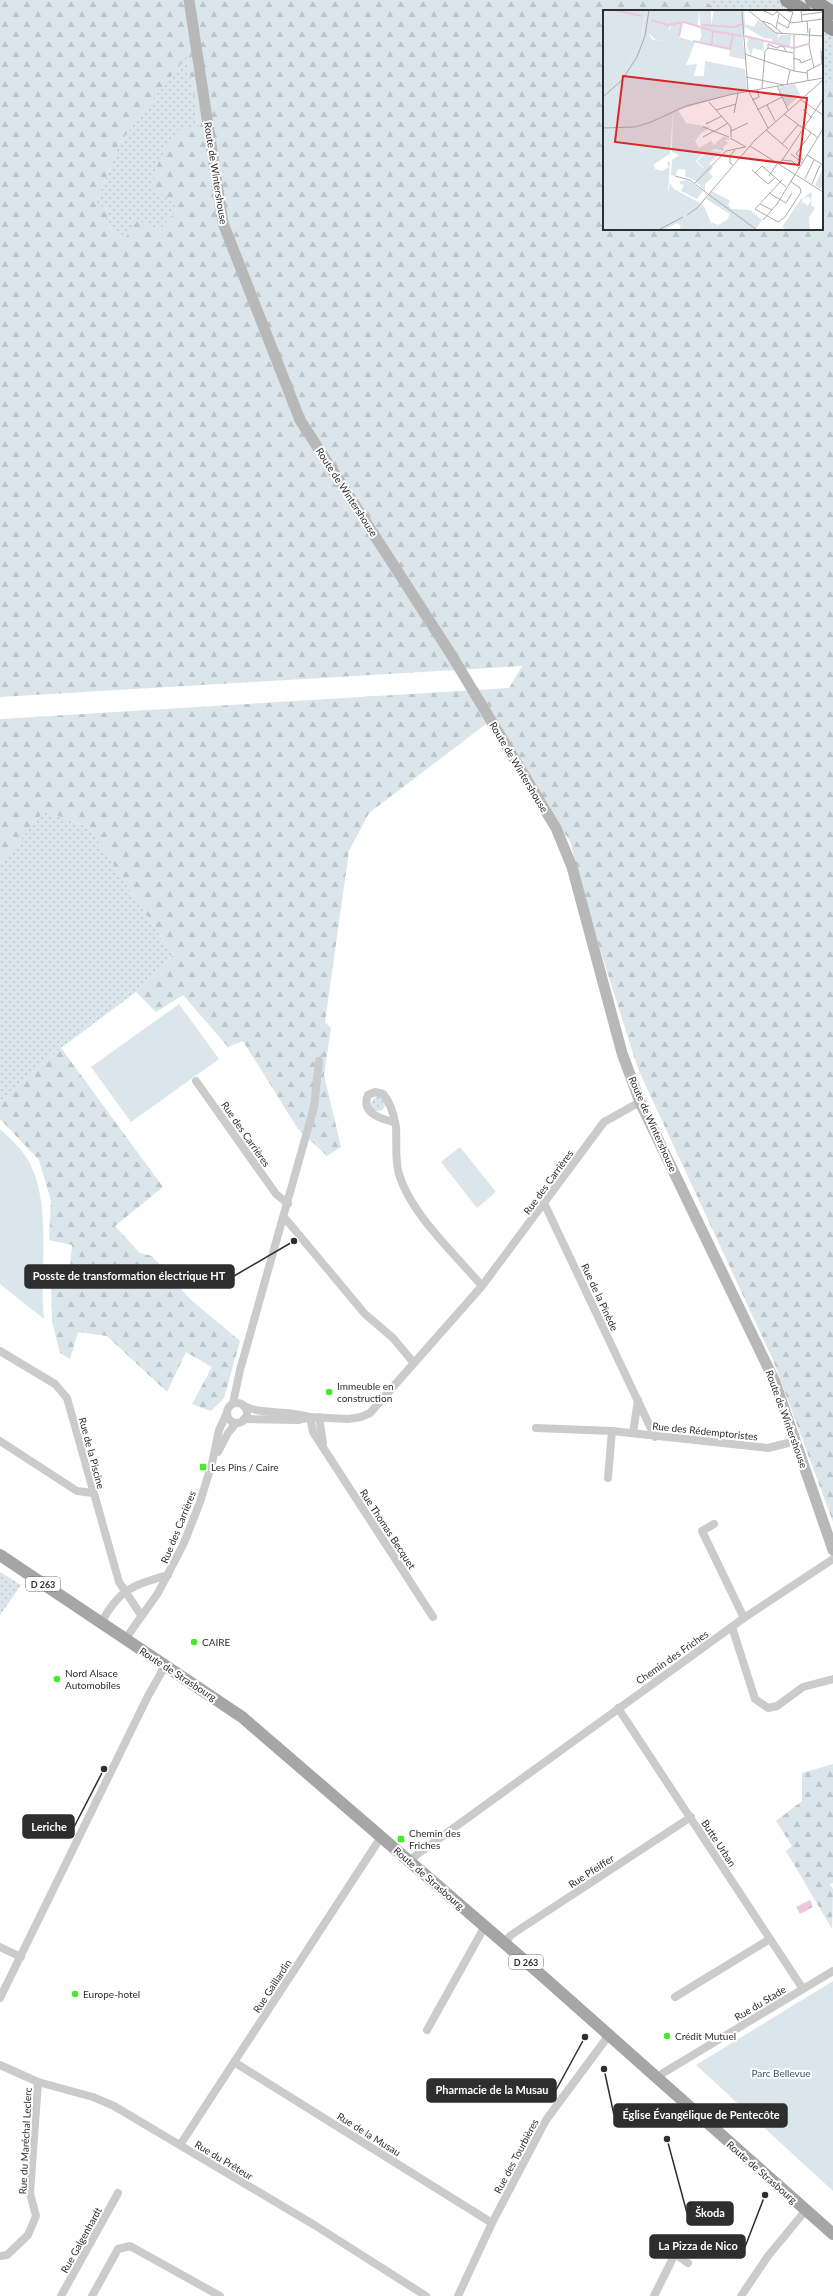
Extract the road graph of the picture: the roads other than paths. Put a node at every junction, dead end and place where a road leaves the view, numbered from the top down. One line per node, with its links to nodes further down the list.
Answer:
1 (189, 0): 10 (street, Route de Wintershouse)
2 (787, 0): 4 (highway)
3 (812, 0): 5 (highway)
4 (802, 10)
5 (833, 13)
6 (823, 23): 7 (highway)
7 (833, 29)
8 (319, 1061): 13 (street)
9 (196, 1081): 13 (street, Rue des Carrières)
10 (640, 1102): 12 (street, Rue des Carrières); 31 (street, Route de Wintershouse)
11 (395, 1122): 15 (street)
12 (544, 1203): 15 (street, Rue des Carrières); 19 (street, Rue de la Pinède)
13 (288, 1204): 14 (street)
14 (284, 1217): 17 (street); 18 (street)
15 (482, 1286): 17 (street, Rue des Carrières)
16 (0, 1351): 35 (street, Rue de la Piscine)
17 (413, 1362): 24 (street, Rue des Carrières)
18 (239, 1372): 20 (street); 21 (street)
19 (638, 1400): 28 (street); 29 (street, Rue de la Pinède)
20 (233, 1403): 21 (street); 22 (street)
21 (243, 1405): 23 (street, Rue des Carrières); 25 (street)
22 (226, 1413): 25 (street); 33 (street, Rue des Carrières)
23 (310, 1417): 24 (street, Rue des Carrières); 25 (street, Rue des Carrières); 32 (street, Rue Thomas Becquet)
24 (319, 1418): 32 (street, Rue Thomas Becquet)
25 (240, 1421): 33 (street, Rue des Carrières)
26 (536, 1428): 27 (street, Rue des Rédemptoristes)
27 (612, 1431): 28 (street, Rue des Rédemptoristes); 34 (street)
28 (633, 1434): 29 (street, Rue des Rédemptoristes)
29 (655, 1436): 31 (street, Rue des Rédemptoristes)
30 (0, 1441): 35 (street)
31 (796, 1441): 37 (street, Route de Wintershouse)
32 (326, 1453): 43 (street, Rue Thomas Becquet)
33 (212, 1463): 40 (street, Rue des Carrières)
34 (608, 1478)
35 (92, 1493): 41 (street, Rue de la Piscine)
36 (714, 1524): 44 (street)
37 (833, 1550)
38 (0, 1555): 45 (main road, Route de Strasbourg / D 263)
39 (833, 1559): 44 (street, Chemin des Friches)
40 (168, 1575): 41 (street, Rue des Carrières); 42 (street, Rue des Carrières)
41 (124, 1591): 42 (street, Rue de la Piscine); 45 (street, Rue des Carrières)
42 (141, 1616): 47 (street, Rue des Carrières)
43 (433, 1617)
44 (744, 1618): 46 (street, Chemin des Friches)
45 (101, 1623): 47 (main road, Route de Strasbourg / D 263)
46 (732, 1627): 49 (street); 50 (street, Chemin des Friches)
47 (126, 1638): 48 (main road, Route de Strasbourg / D 263)
48 (165, 1666): 52 (main road, Route de Strasbourg / D 263); 58 (street)
49 (833, 1679)
50 (618, 1708): 51 (street, Butte Urban); 53 (street, Chemin des Friches)
51 (691, 1817): 55 (street, Butte Urban); 56 (street, Rue Pfeiffer)
52 (381, 1837): 53 (main road, Route de Strasbourg / D 263); 65 (street, Rue Gaillardin)
53 (408, 1861): 54 (main road, Route de Strasbourg / D 263)
54 (485, 1926): 56 (main road, Route de Strasbourg / D 263); 63 (street)
55 (770, 1939): 60 (street, Butte Urban); 61 (street)
56 (504, 1943): 64 (main road, Route de Strasbourg / D 263)
57 (0, 1947): 58 (street)
58 (21, 1957): 62 (street)
59 (833, 1972): 60 (street, Rue du Stade)
60 (803, 1989): 67 (street, Rue du Stade)
61 (676, 1997)
62 (0, 1998)
63 (426, 2030)
64 (609, 2035): 67 (main road, Route de Strasbourg / D 263); 72 (street, Rue des Tourbières)
65 (234, 2062): 69 (street, Rue Gaillardin); 72 (street, Rue de la Musau)
66 (0, 2065): 68 (street, Rue du Prêteur)
67 (657, 2079): 71 (main road, Route de Strasbourg / D 263)
68 (38, 2082): 69 (street, Rue du Prêteur); 74 (street, Rue du Maréchal Leclerc)
69 (180, 2145): 79 (street, Rue du Prêteur)
70 (118, 2194): 76 (street, Rue Galgenhardt)
71 (806, 2210): 73 (main road, Route de Strasbourg / D 263); 82 (street)
72 (492, 2223): 80 (street, Rue des Tourbières)
73 (833, 2234)
74 (0, 2256)
75 (688, 2263): 81 (street)
76 (61, 2296)
77 (92, 2296): 78 (street)
78 (220, 2296)
79 (426, 2296)
80 (458, 2296)
81 (654, 2296)
82 (741, 2296)

